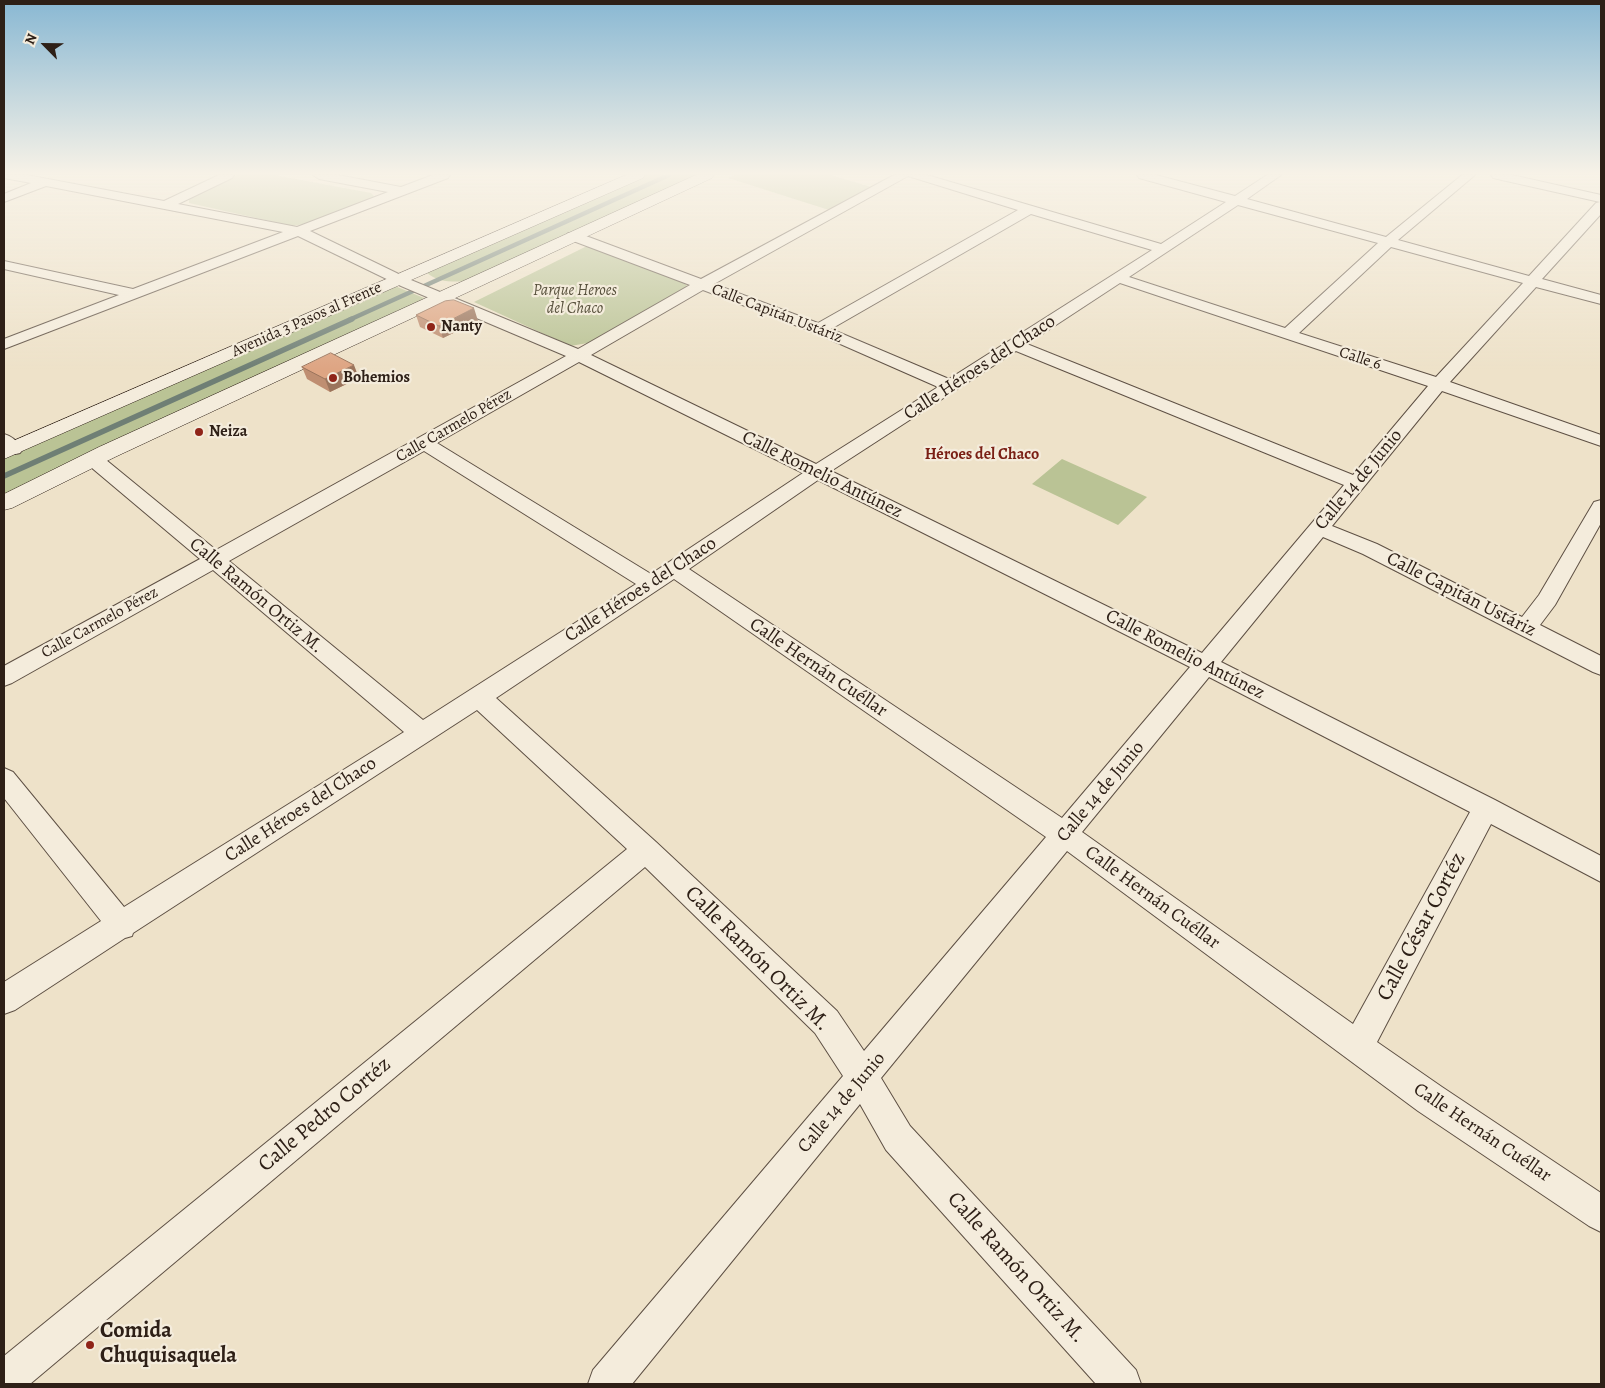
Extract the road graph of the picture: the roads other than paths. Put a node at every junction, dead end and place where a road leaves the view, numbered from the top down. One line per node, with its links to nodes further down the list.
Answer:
1 (277, 240): 20 (street)
2 (318, 240): 18 (street, Calle Romelio Antúnez)
3 (496, 240): 18 (main road, Avenida 3 Pasos al Frente)
4 (564, 240): 21 (main road)
5 (583, 240): 19 (street, Calle Capitán Ustáriz)
6 (785, 240): 19 (street, Calle Carmelo Pérez)
7 (977, 240): 23 (street)
8 (1129, 240): 14 (street)
9 (1178, 240): 14 (street, Calle Héroes del Chaco)
10 (1381, 240): 13 (street)
11 (1392, 240): 13 (street)
12 (1570, 240): 17 (street, Calle 14 de Junio)
13 (1389, 242): 17 (street); 24 (street)
14 (1163, 250): 16 (street, Calle Héroes del Chaco)
15 (4, 265): 20 (street)
16 (1118, 278): 24 (street, Calle 6); 26 (street, Calle Héroes del Chaco)
17 (1532, 281): 22 (street); 28 (street, Calle 14 de Junio)
18 (403, 282): 21 (street, Calle Romelio Antúnez); 32 (main road, Avenida 3 Pasos al Frente)
19 (702, 285): 23 (street, Calle Capitán Ustáriz); 27 (street, Calle Carmelo Pérez)
20 (135, 294): 25 (street)
21 (436, 296): 27 (street, Calle Romelio Antúnez); 33 (main road, Avenida 3 Pasos al Frente)
22 (1601, 300)
23 (819, 329): 29 (street, Calle Capitán Ustáriz)
24 (1287, 335): 28 (street, Calle 6)
25 (4, 344)
26 (1015, 345): 29 (street, Calle Héroes del Chaco); 35 (street)
27 (578, 355): 31 (street, Calle Carmelo Pérez); 34 (street, Calle Romelio Antúnez)
28 (1439, 384): 30 (street, Calle 6); 35 (street, Calle 14 de Junio)
29 (951, 386): 34 (street, Calle Héroes del Chaco)
30 (1601, 441)
31 (424, 443): 39 (street, Calle Carmelo Pérez); 41 (street)
32 (7, 447)
33 (93, 459): 36 (main road, Avenida 3 Pasos al Frente); 39 (street, Calle Ramón Ortiz M.)
34 (817, 472): 40 (street, Calle Héroes del Chaco); 43 (street, Calle Romelio Antúnez)
35 (1357, 483): 38 (street, Calle 14 de Junio)
36 (4, 502)
37 (1601, 506): 42 (street)
38 (1320, 528): 42 (street, Calle Capitán Ustáriz); 43 (street, Calle 14 de Junio)
39 (212, 560): 45 (street, Calle Carmelo Pérez); 47 (street, Calle Ramón Ortiz M.)
40 (674, 569): 41 (street, Calle Héroes del Chaco); 50 (street, Calle Hernán Cuéllar)
41 (650, 583): 46 (street, Calle Héroes del Chaco)
42 (1526, 628): 44 (street, Calle Capitán Ustáriz)
43 (1206, 665): 49 (street, Calle Romelio Antúnez); 50 (street, Calle 14 de Junio)
44 (1601, 666)
45 (4, 677)
46 (479, 697): 47 (street, Calle Héroes del Chaco); 51 (street, Calle Ramón Ortiz M.)
47 (421, 732): 53 (street, Calle Héroes del Chaco)
48 (4, 779): 53 (street)
49 (1486, 808): 52 (street, Calle Romelio Antúnez); 55 (street, Calle César Cortéz)
50 (1065, 835): 55 (street, Calle Hernán Cuéllar); 56 (street, Calle 14 de Junio)
51 (646, 850): 56 (street, Calle Ramón Ortiz M.); 58 (street, Calle Pedro Cortéz)
52 (1601, 870)
53 (122, 926): 54 (street, Calle Héroes del Chaco)
54 (4, 999)
55 (1358, 1046): 57 (street, Calle Hernán Cuéllar)
56 (863, 1078): 59 (street, Calle 14 de Junio); 60 (street, Calle Ramón Ortiz M.)
57 (1601, 1214)
58 (4, 1381)
59 (607, 1384)
60 (1122, 1384)

